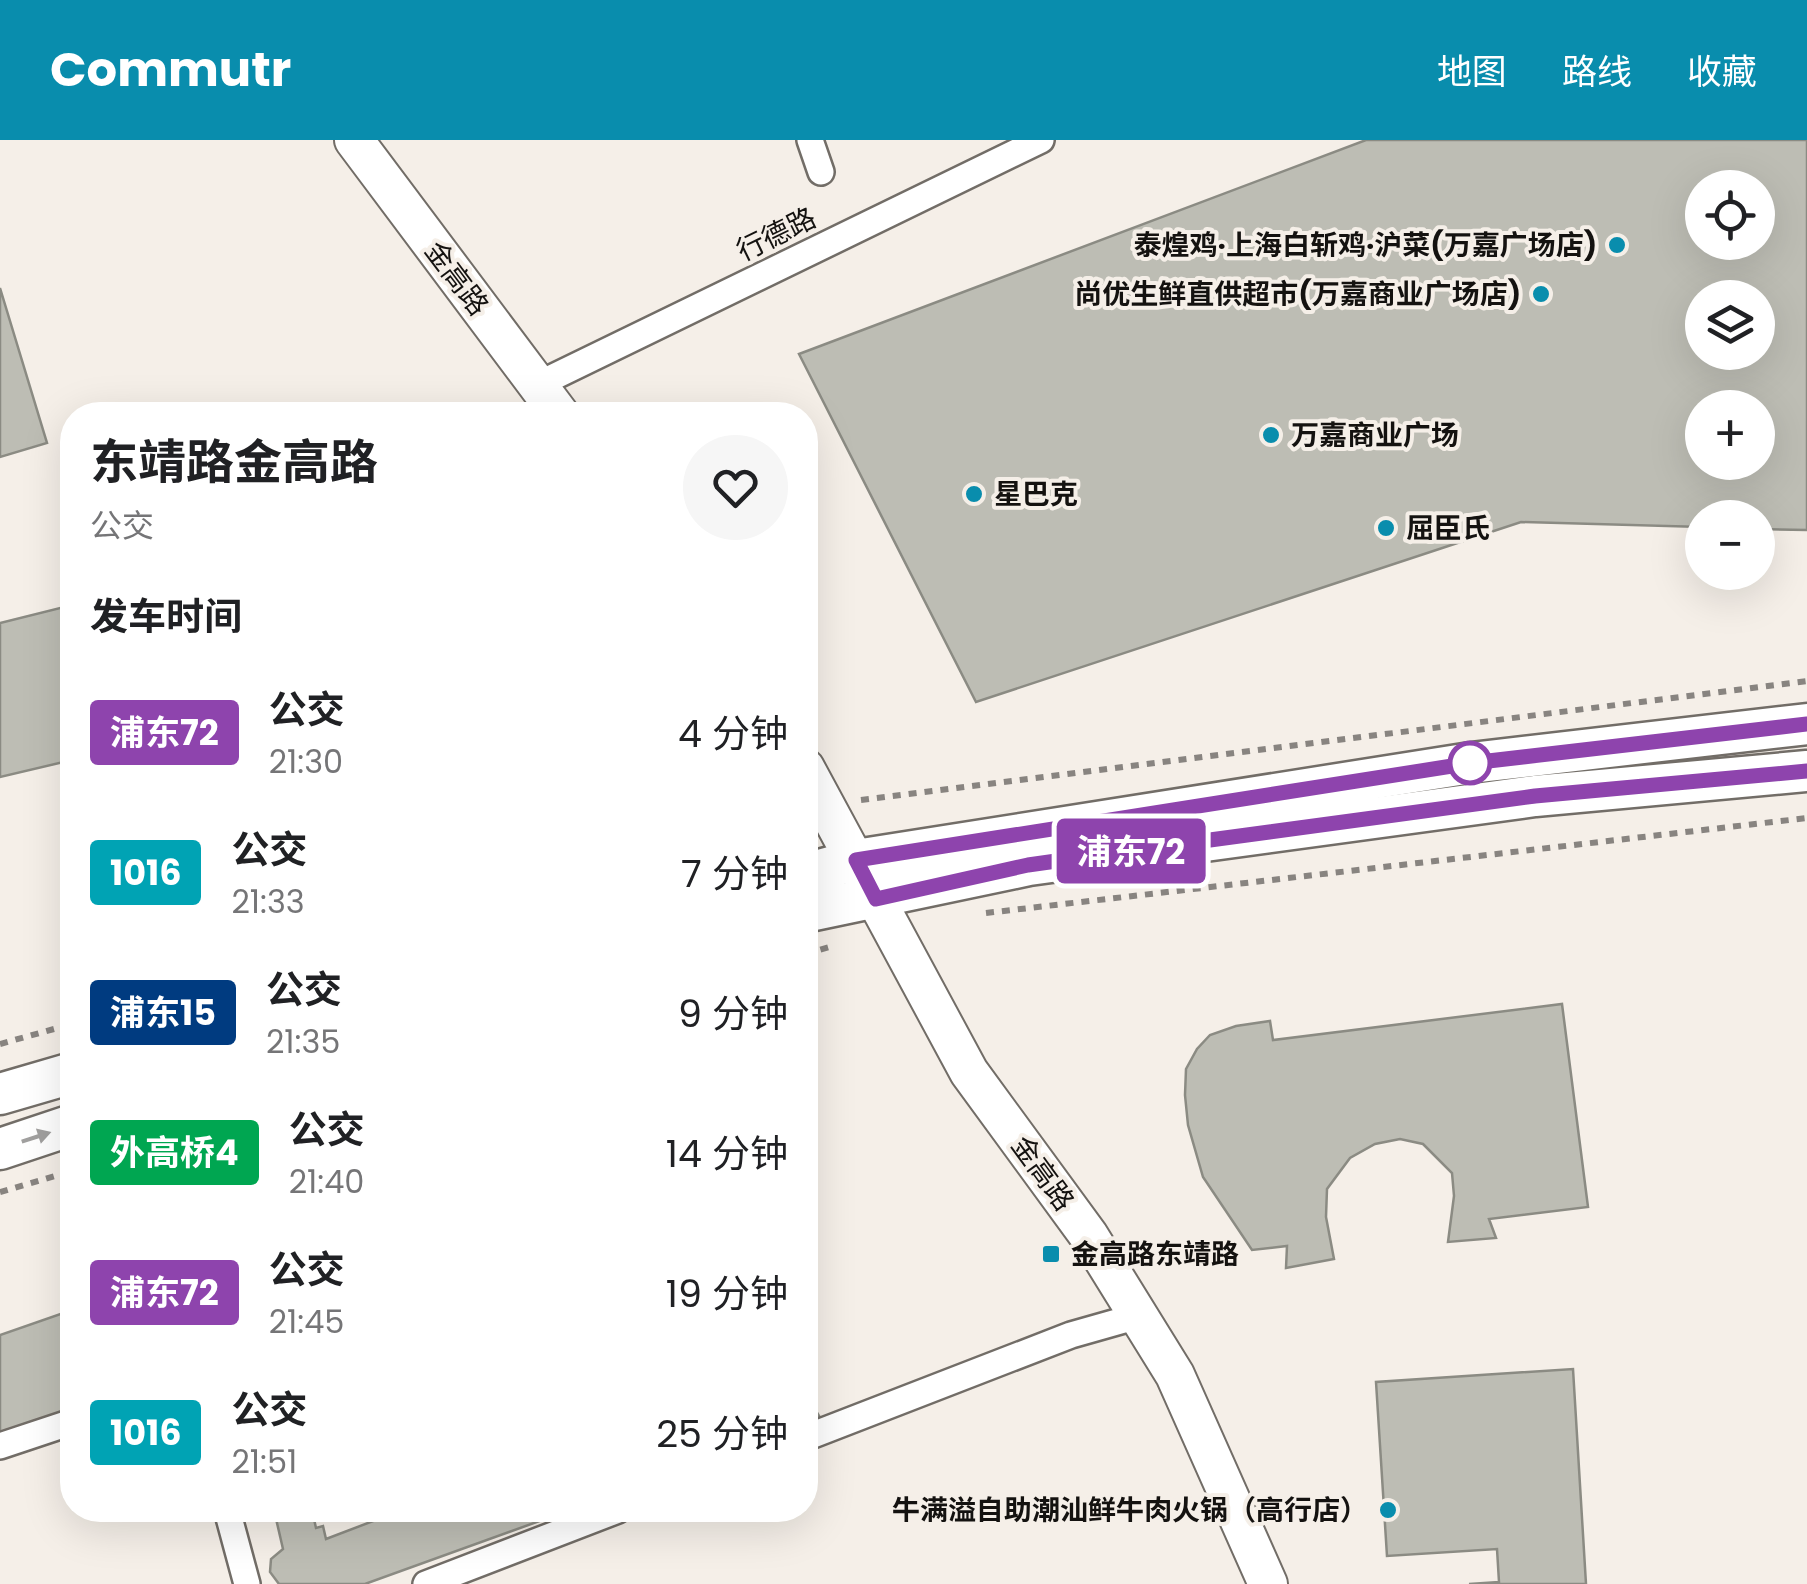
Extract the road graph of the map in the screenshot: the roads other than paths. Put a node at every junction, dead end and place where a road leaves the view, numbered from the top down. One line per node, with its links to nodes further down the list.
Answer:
1 (354, 140): 5 (main road, 金高路)
2 (810, 140): 4 (street)
3 (1041, 140): 5 (street, 行德路)
4 (821, 172)
5 (538, 384): 6 (main road, 金高路)
6 (551, 402)
7 (1807, 724): 10 (main road)
8 (1807, 771): 12 (main road)
9 (818, 792): 10 (main road, 金高路)
10 (856, 860): 11 (main road); 12 (main road, 金高路)
11 (818, 870)
12 (876, 899): 13 (main road); 18 (main road, 金高路)
13 (818, 910)
14 (60, 1077): 15 (main road)
15 (0, 1094)
16 (60, 1129): 17 (main road, one-way to 16)
17 (0, 1149)
18 (1138, 1316): 20 (street); 26 (main road, 金高路)
19 (60, 1426): 21 (street)
20 (818, 1433)
21 (0, 1446)
22 (230, 1522): 24 (street)
23 (587, 1522): 25 (street)
24 (247, 1584)
25 (426, 1584)
26 (1268, 1584)

